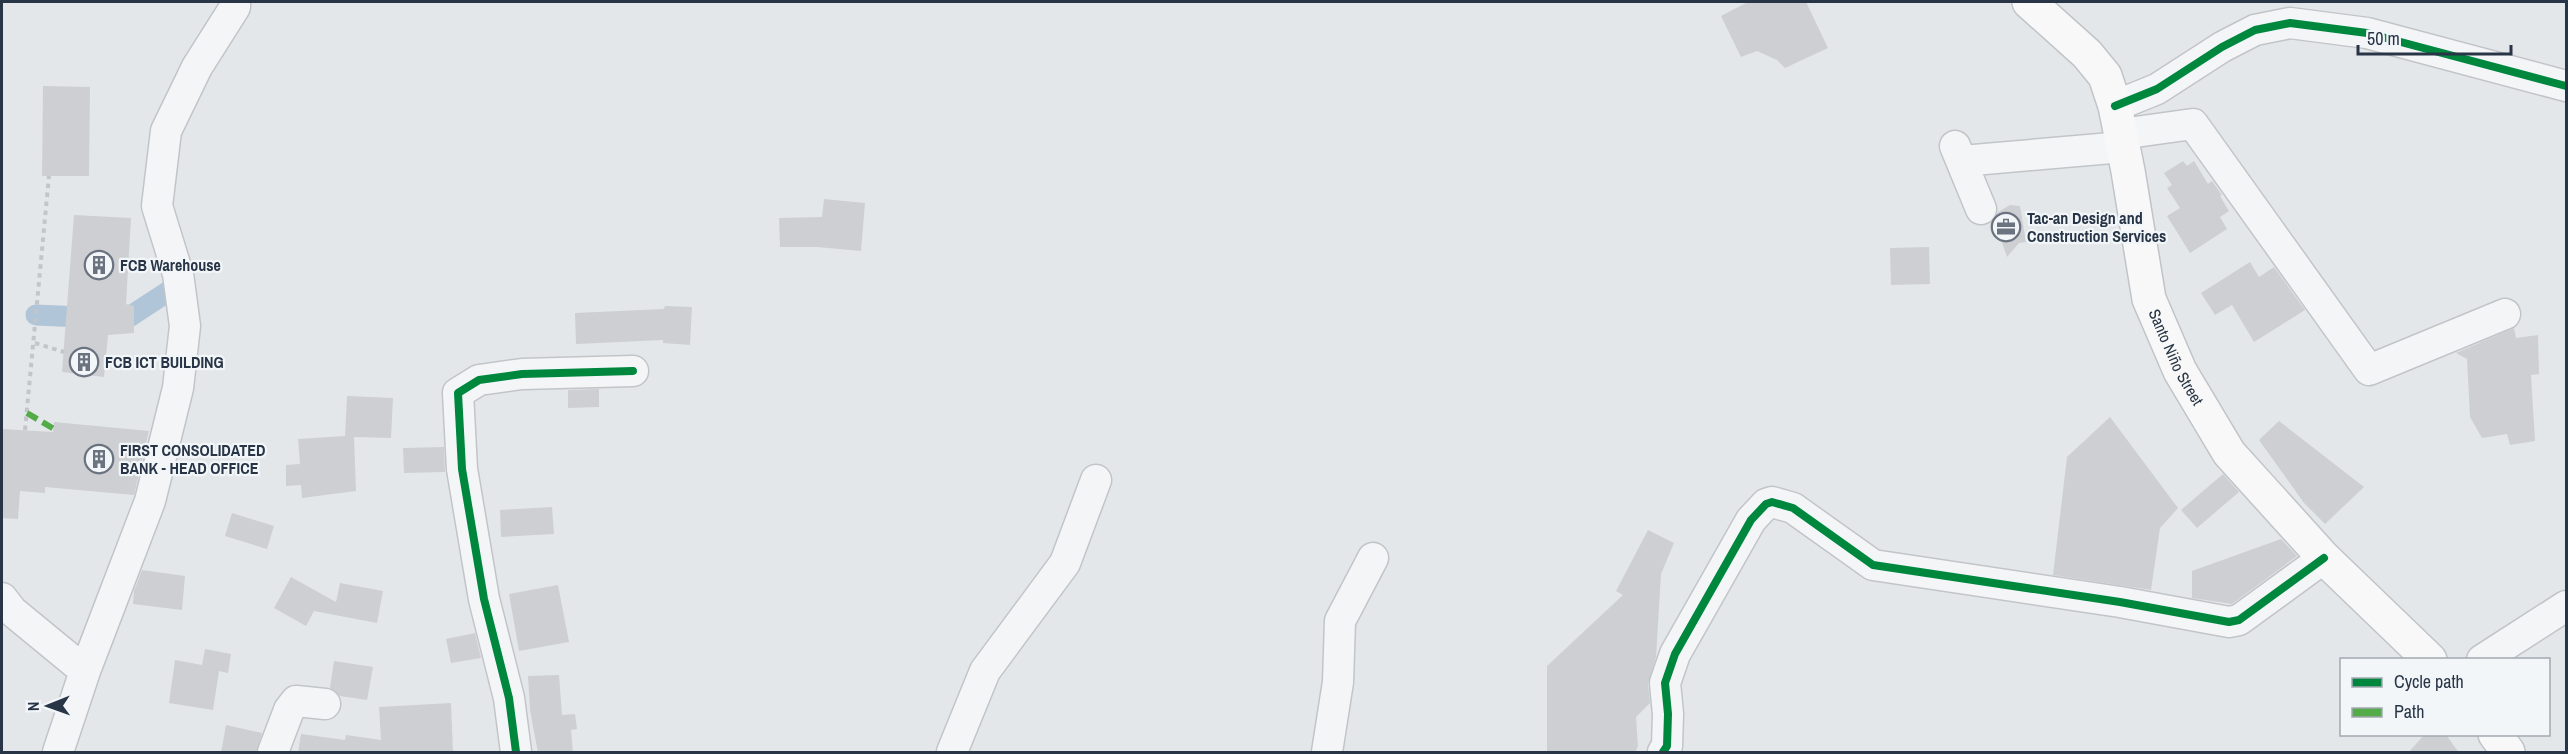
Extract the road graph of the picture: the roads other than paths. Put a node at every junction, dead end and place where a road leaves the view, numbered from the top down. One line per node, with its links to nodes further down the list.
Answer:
1 (234, 2): 15 (street)
2 (2029, 2): 4 (main road, Santo Niño Street)
3 (2566, 86): 4 (street)
4 (2120, 129): 5 (street); 6 (street); 10 (main road, Santo Niño Street)
5 (1981, 209)
6 (2505, 314)
7 (633, 371): 20 (street)
8 (1096, 480): 21 (street)
9 (1373, 558): 22 (street)
10 (2324, 558): 13 (main road, Santo Niño Street); 23 (street)
11 (2, 598): 15 (street)
12 (2566, 606): 14 (street)
13 (2428, 658)
14 (2485, 658)
15 (85, 671): 18 (street)
16 (325, 704): 19 (street)
17 (2496, 736): 24 (main road)
18 (58, 753)
19 (273, 753)
20 (516, 753)
21 (952, 753)
22 (1327, 753)
23 (1663, 753)
24 (2508, 753)

